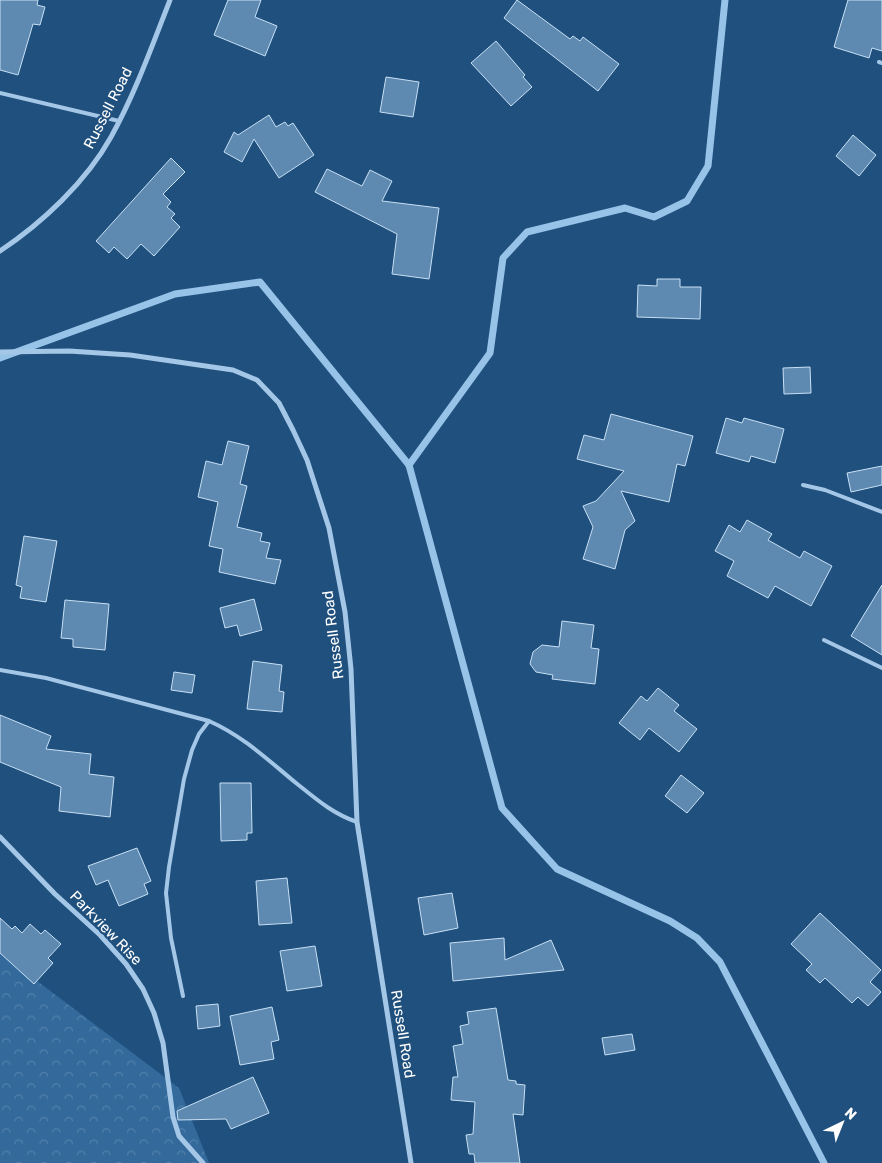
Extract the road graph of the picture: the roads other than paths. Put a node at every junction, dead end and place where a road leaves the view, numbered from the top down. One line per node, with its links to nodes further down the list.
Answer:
1 (170, 0): 3 (street, Russell Road)
2 (0, 93): 3 (lane)
3 (119, 121): 4 (street, Russell Road)
4 (0, 251)
5 (0, 352): 12 (street, Russell Road)
6 (803, 485): 7 (lane)
7 (882, 512)
8 (824, 640): 9 (lane)
9 (882, 668)
10 (0, 670): 11 (lane)
11 (209, 721): 12 (lane); 14 (lane)
12 (357, 822): 16 (street, Russell Road)
13 (0, 837): 15 (street, Parkview Rise)
14 (183, 996)
15 (202, 1163)
16 (411, 1163)

